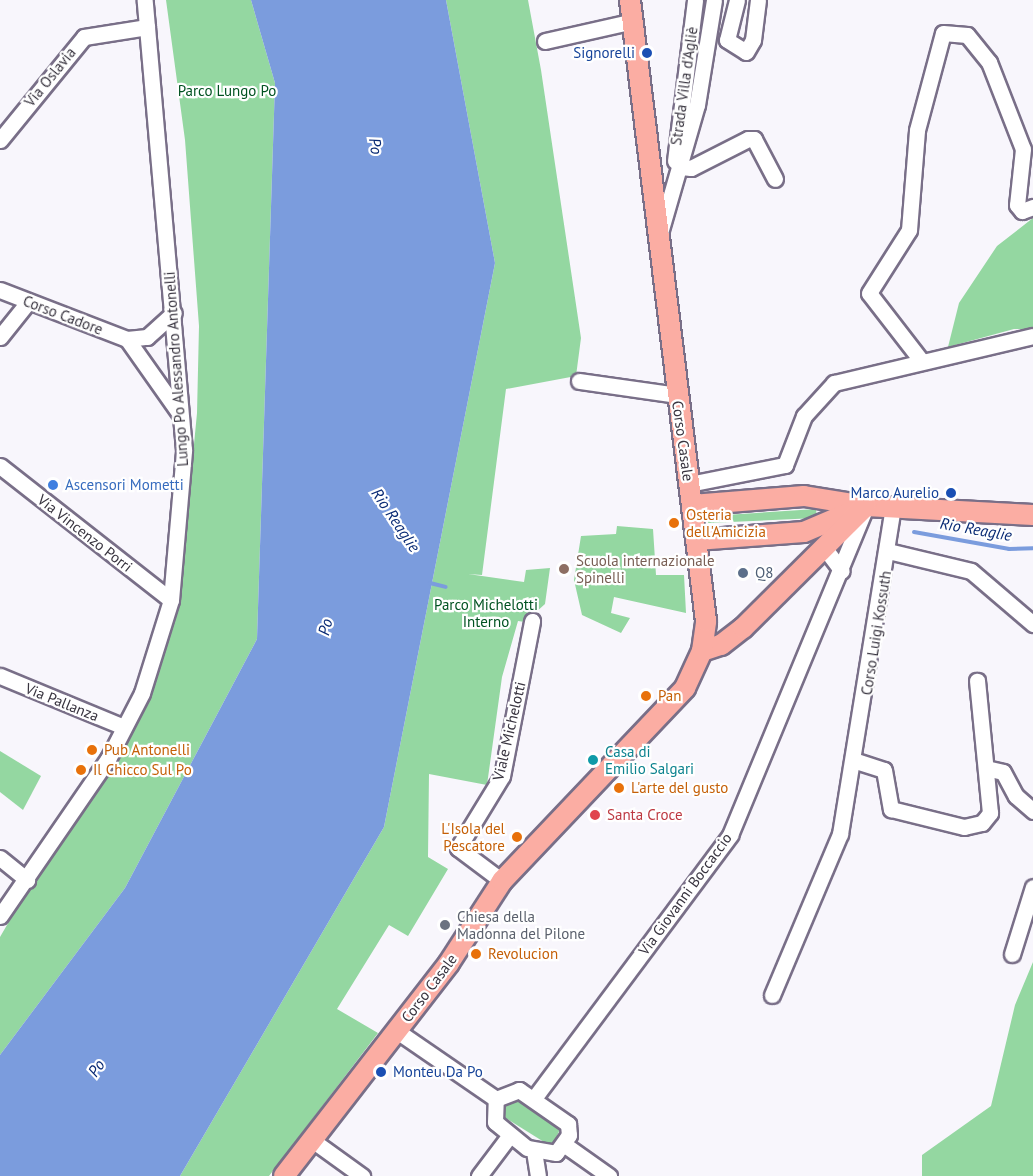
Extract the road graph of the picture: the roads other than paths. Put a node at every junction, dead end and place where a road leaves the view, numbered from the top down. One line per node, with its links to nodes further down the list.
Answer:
1 (145, 0): 8 (street, Lungo Po Alessandro Antonelli)
2 (630, 0): 7 (main road, Corso Casale)
3 (695, 0): 11 (street, Strada Villa d'Agliè)
4 (714, 0): 11 (street)
5 (736, 0): 6 (street)
6 (758, 0)
7 (634, 21): 9 (street); 14 (main road, Corso Casale)
8 (147, 27): 10 (street, Via Oslavia); 17 (street, Lungo Po Alessandro Antonelli)
9 (545, 41)
10 (0, 140)
11 (678, 169): 12 (street); 14 (street)
12 (775, 179)
13 (1033, 207): 23 (street)
14 (660, 233): 26 (main road, Corso Casale)
15 (0, 290): 16 (street, Corso Cadore)
16 (28, 302): 19 (street); 21 (street, Corso Cadore)
17 (174, 313): 20 (street); 22 (street, Lungo Po Alessandro Antonelli)
18 (1033, 336): 23 (street)
19 (0, 337)
20 (147, 337): 21 (street, Corso Cadore); 22 (street)
21 (127, 339): 24 (street)
22 (176, 359): 24 (street); 27 (street, Lungo Po Alessandro Antonelli)
23 (920, 359): 29 (street)
24 (142, 360): 27 (street)
25 (579, 381): 26 (street)
26 (677, 395): 29 (main road, Corso Casale)
27 (181, 417): 39 (street, Lungo Po Alessandro Antonelli)
28 (0, 466): 39 (street, Via Vincenzo Porri)
29 (689, 484): 31 (main road, Corso Casale)
30 (893, 504): 32 (main road); 33 (main road); 37 (street, Corso Luigi Kossuth)
31 (692, 505): 32 (main road); 35 (main road, Corso Casale)
32 (866, 506): 34 (main road); 36 (main road); 38 (street, Via Giovanni Boccaccio)
33 (1033, 515)
34 (793, 533): 35 (main road); 36 (main road)
35 (696, 540): 42 (main road, Corso Casale)
36 (823, 546): 38 (street); 42 (main road)
37 (888, 551): 41 (street); 46 (street, Corso Luigi Kossuth)
38 (842, 571): 57 (street, Via Giovanni Boccaccio)
39 (171, 600): 45 (street, Lungo Po Alessandro Antonelli)
40 (532, 621): 51 (street, Viale Michelotti)
41 (1033, 624)
42 (702, 651): 51 (main road, Corso Casale)
43 (0, 676): 45 (street, Via Pallanza)
44 (977, 681): 47 (street)
45 (124, 728): 50 (street, Lungo Po Alessandro Antonelli)
46 (856, 760): 47 (street); 55 (street, Corso Luigi Kossuth)
47 (986, 768): 48 (street)
48 (1033, 811)
49 (0, 858): 50 (street)
50 (27, 880): 53 (street, Lungo Po Alessandro Antonelli)
51 (502, 881): 56 (main road, Corso Casale)
52 (1033, 887): 54 (street)
53 (0, 916)
54 (1012, 954)
55 (772, 995)
56 (397, 1031): 58 (street); 60 (main road, Corso Casale)
57 (535, 1097): 58 (street); 61 (street)
58 (496, 1099): 59 (street)
59 (510, 1135): 62 (street); 65 (street)
60 (312, 1140): 63 (main road, Corso Casale); 64 (street)
61 (565, 1145): 62 (street); 67 (street)
62 (534, 1151): 66 (street)
63 (284, 1176)
64 (362, 1176)
65 (479, 1176)
66 (538, 1176)
67 (609, 1176)

